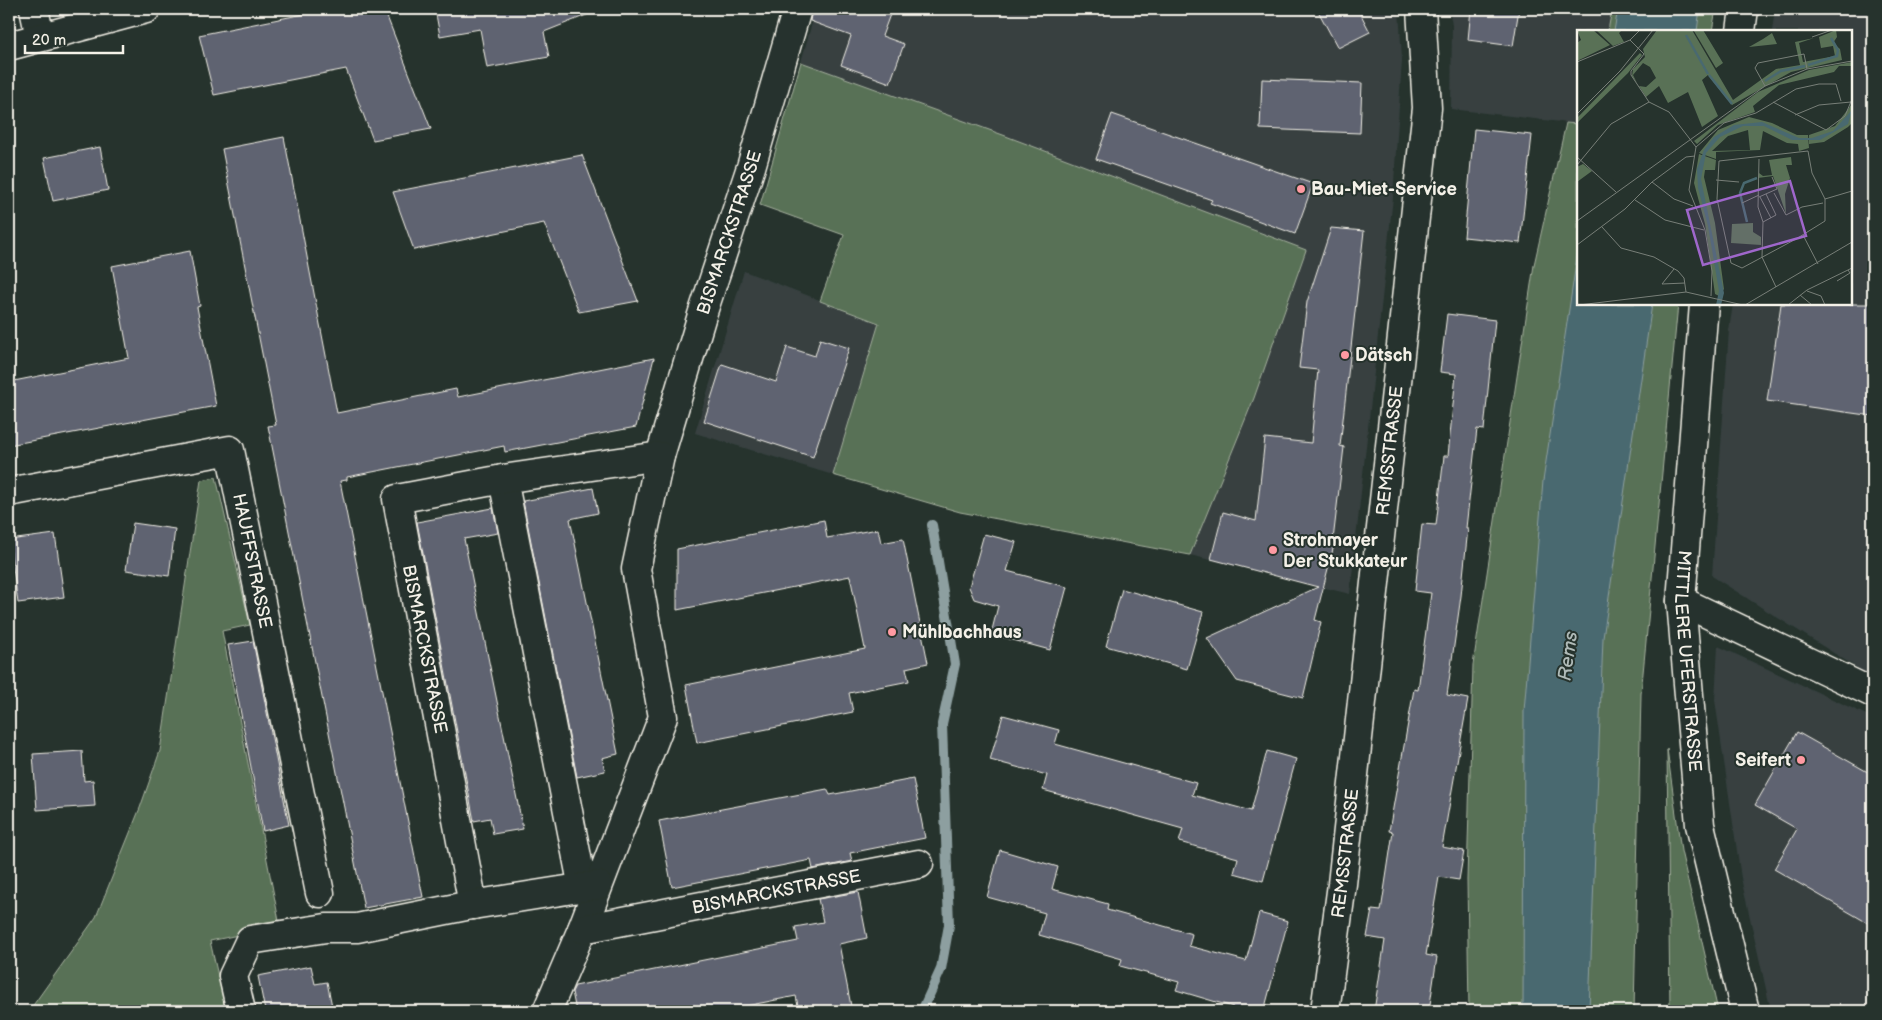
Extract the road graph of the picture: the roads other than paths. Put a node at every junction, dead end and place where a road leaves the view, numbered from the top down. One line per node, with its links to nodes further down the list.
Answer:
1 (34, 9): 7 (street)
2 (146, 9): 7 (street)
3 (797, 9): 10 (street, BISMARCKSTRASSE)
4 (1421, 9): 22 (street, REMSSTRASSE)
5 (1744, 9): 6 (street)
6 (1741, 30)
7 (40, 37): 8 (street)
8 (9, 46)
9 (1704, 305): 13 (street, MITTLERE UFERSTRASSE)
10 (660, 456): 11 (street, BISMARCKSTRASSE); 16 (street, BISMARCKSTRASSE)
11 (503, 480): 16 (street); 18 (street, BISMARCKSTRASSE)
12 (9, 492): 17 (street, HAUFFSTRASSE)
13 (1681, 601): 14 (street); 23 (street, MITTLERE UFERSTRASSE)
14 (1873, 693)
15 (919, 864): 19 (street, BISMARCKSTRASSE)
16 (591, 886): 18 (street); 19 (street, BISMARCKSTRASSE)
17 (320, 893)
18 (473, 904): 20 (street)
19 (582, 929): 21 (street, BISMARCKSTRASSE)
20 (241, 1011)
21 (547, 1011)
22 (1325, 1011)
23 (1745, 1011)

